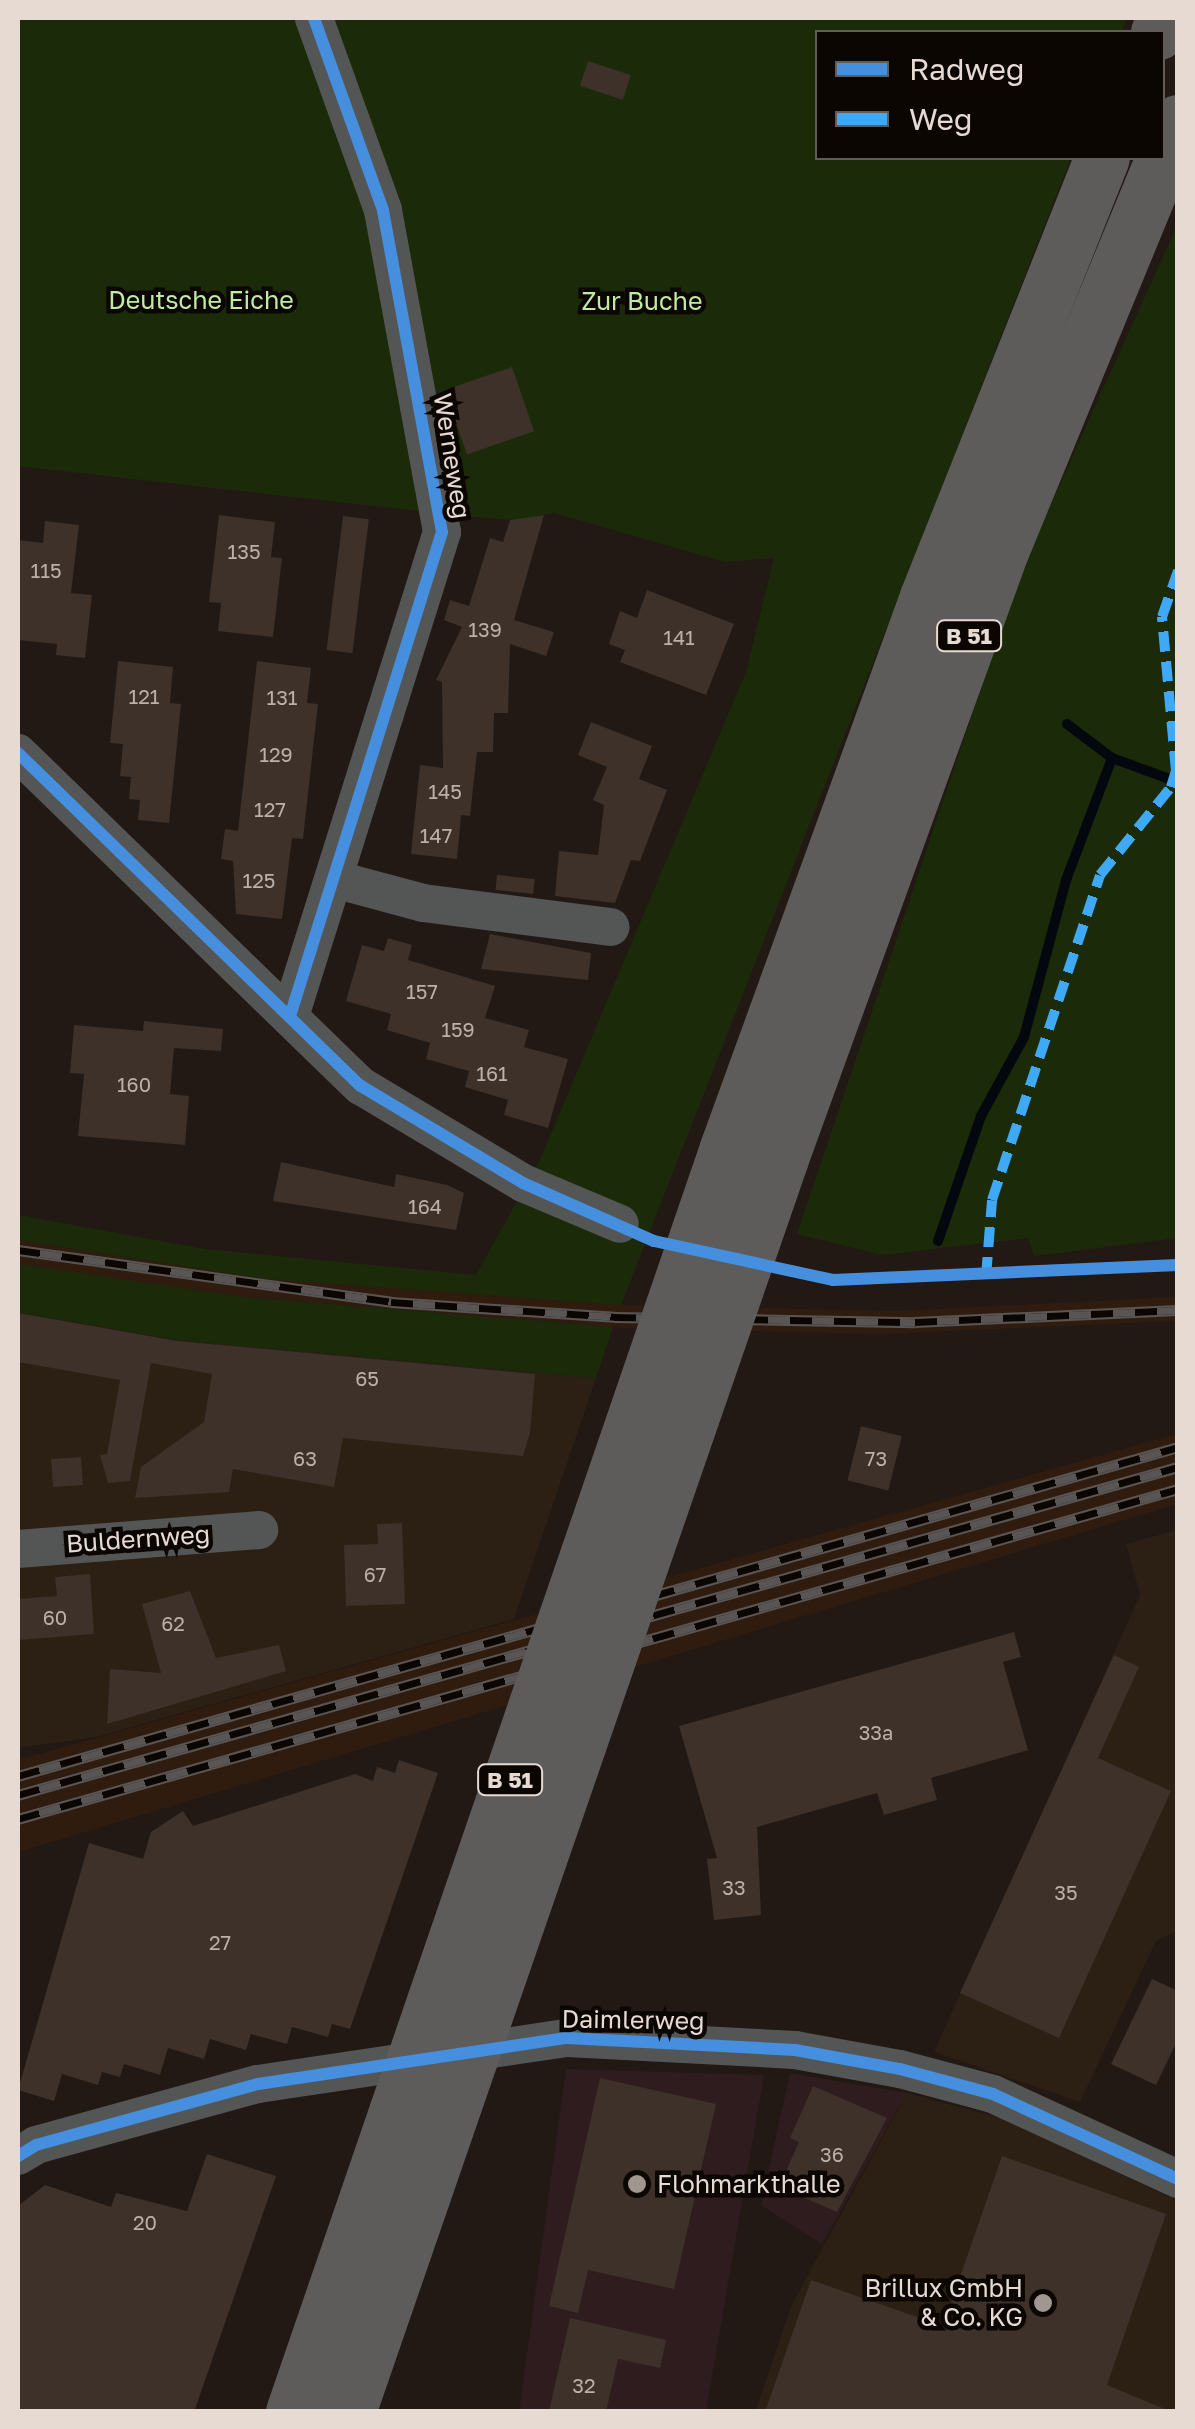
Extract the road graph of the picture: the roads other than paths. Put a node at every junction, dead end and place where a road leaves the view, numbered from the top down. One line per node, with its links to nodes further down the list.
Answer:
1 (314, 18): 7 (street, Werneweg)
2 (1178, 122): 3 (highway, B 51, bridge)
3 (1165, 154)
4 (1101, 160): 15 (highway, B 51, bridge)
5 (1162, 160): 16 (highway, B 51, bridge)
6 (18, 753): 9 (street)
7 (334, 878): 8 (street); 9 (street, Werneweg)
8 (610, 927)
9 (291, 1013): 10 (street)
10 (620, 1224)
11 (259, 1530): 12 (street, Buldernweg)
12 (18, 1549)
13 (18, 2156): 14 (street, Daimlerweg)
14 (1178, 2179)
15 (294, 2412)
16 (348, 2412)

